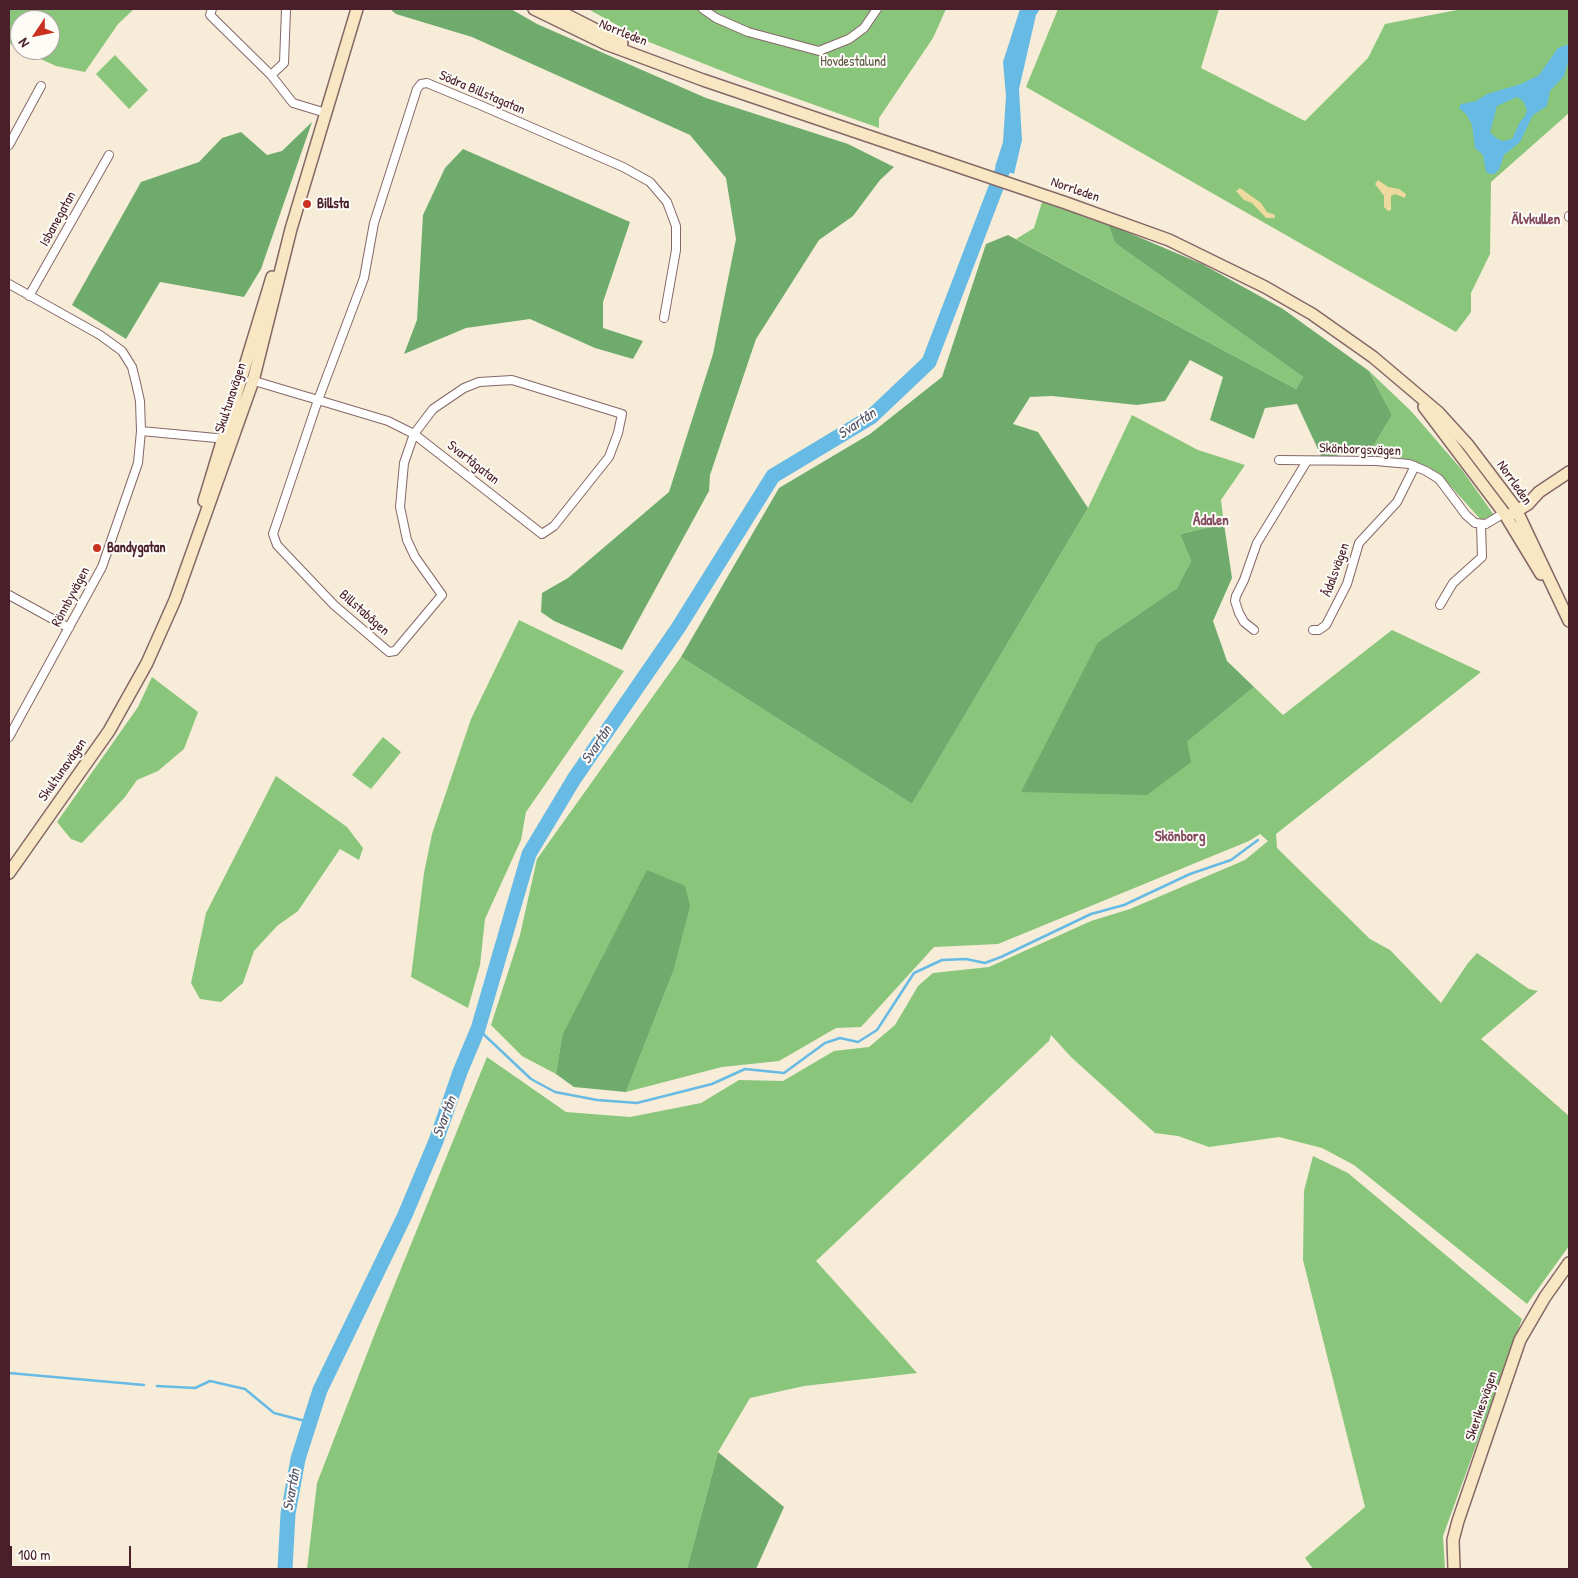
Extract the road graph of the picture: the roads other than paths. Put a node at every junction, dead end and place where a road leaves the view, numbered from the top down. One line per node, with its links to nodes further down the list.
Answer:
1 (212, 9): 8 (street)
2 (286, 9): 8 (street)
3 (357, 9): 11 (main road, Skultunavägen)
4 (534, 9): 9 (main road, Norrleden)
5 (555, 9): 9 (main road, Norrleden)
6 (703, 9): 7 (street)
7 (877, 9)
8 (271, 75): 11 (street)
9 (703, 80): 27 (main road, Norrleden)
10 (41, 86): 12 (street)
11 (326, 114): 17 (main road, Skultunavägen)
12 (9, 145)
13 (109, 155): 15 (street, Isbanegatan)
14 (9, 284): 15 (street, Rönnbyvägen)
15 (30, 296): 20 (street, Rönnbyvägen)
16 (664, 318): 18 (street, Södra Billstagatan)
17 (248, 380): 18 (street, Svartågatan); 22 (main road, Skultunavägen)
18 (318, 400): 21 (street, Svartågatan); 21 (street, Billstabågen)
19 (622, 415): 21 (street, Billstabågen); 21 (street, Svartågatan)
20 (142, 431): 22 (street); 32 (street, Rönnbyvägen)
21 (414, 434)
22 (229, 439): 36 (main road, Skultunavägen)
23 (1279, 460): 24 (street, Skönborgsvägen)
24 (1307, 461): 25 (street, Skönborgsvägen); 33 (street, Skönborgsvägen)
25 (1415, 466): 28 (street, Skönborgsvägen); 34 (street, Ådalsvägen)
26 (1569, 472): 27 (main road)
27 (1508, 510): 28 (street); 31 (main road, Norrleden)
28 (1481, 524): 30 (street)
29 (9, 595): 32 (street)
30 (1440, 605)
31 (1568, 619)
32 (69, 628): 35 (street, Rönnbyvägen)
33 (1254, 630)
34 (1313, 630)
35 (9, 737)
36 (9, 873)
37 (1569, 1263): 38 (main road, Skerikesvägen)
38 (1454, 1569)

